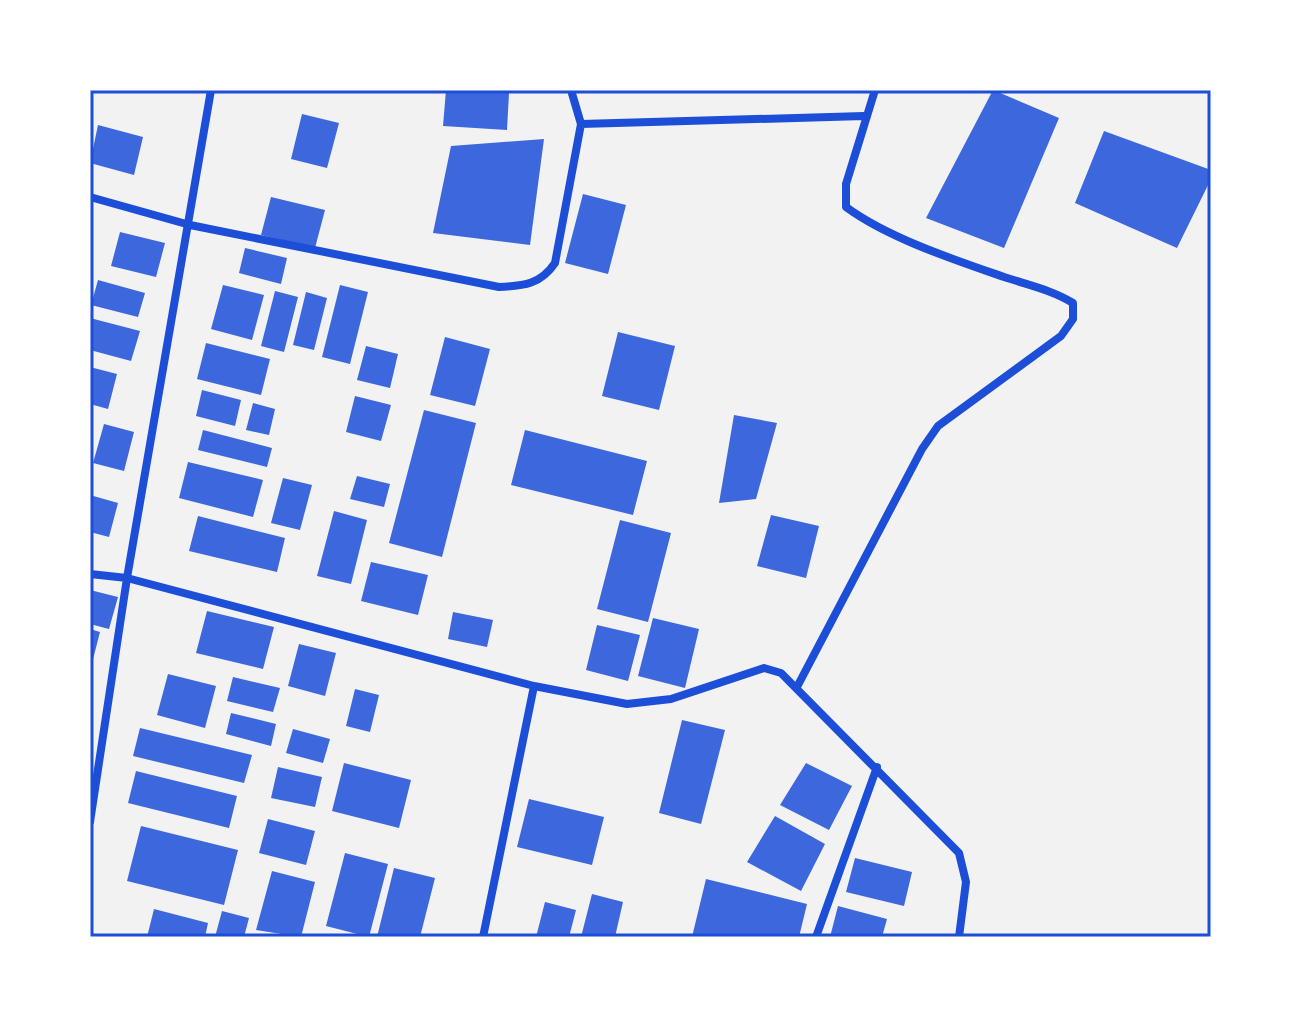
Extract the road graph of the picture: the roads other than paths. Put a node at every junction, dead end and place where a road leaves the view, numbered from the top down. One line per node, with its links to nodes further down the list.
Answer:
1 (211, 90): 7 (street)
2 (571, 90): 5 (street)
3 (875, 90): 4 (street)
4 (864, 116): 5 (street); 11 (street)
5 (581, 124): 7 (street)
6 (90, 197): 7 (street)
7 (190, 225): 9 (street)
8 (90, 574): 9 (street)
9 (127, 578): 10 (street); 13 (street)
10 (534, 686): 11 (street); 14 (street)
11 (797, 687): 12 (street)
12 (877, 767): 15 (street); 16 (street)
13 (90, 822)
14 (483, 937)
15 (816, 937)
16 (959, 937)

